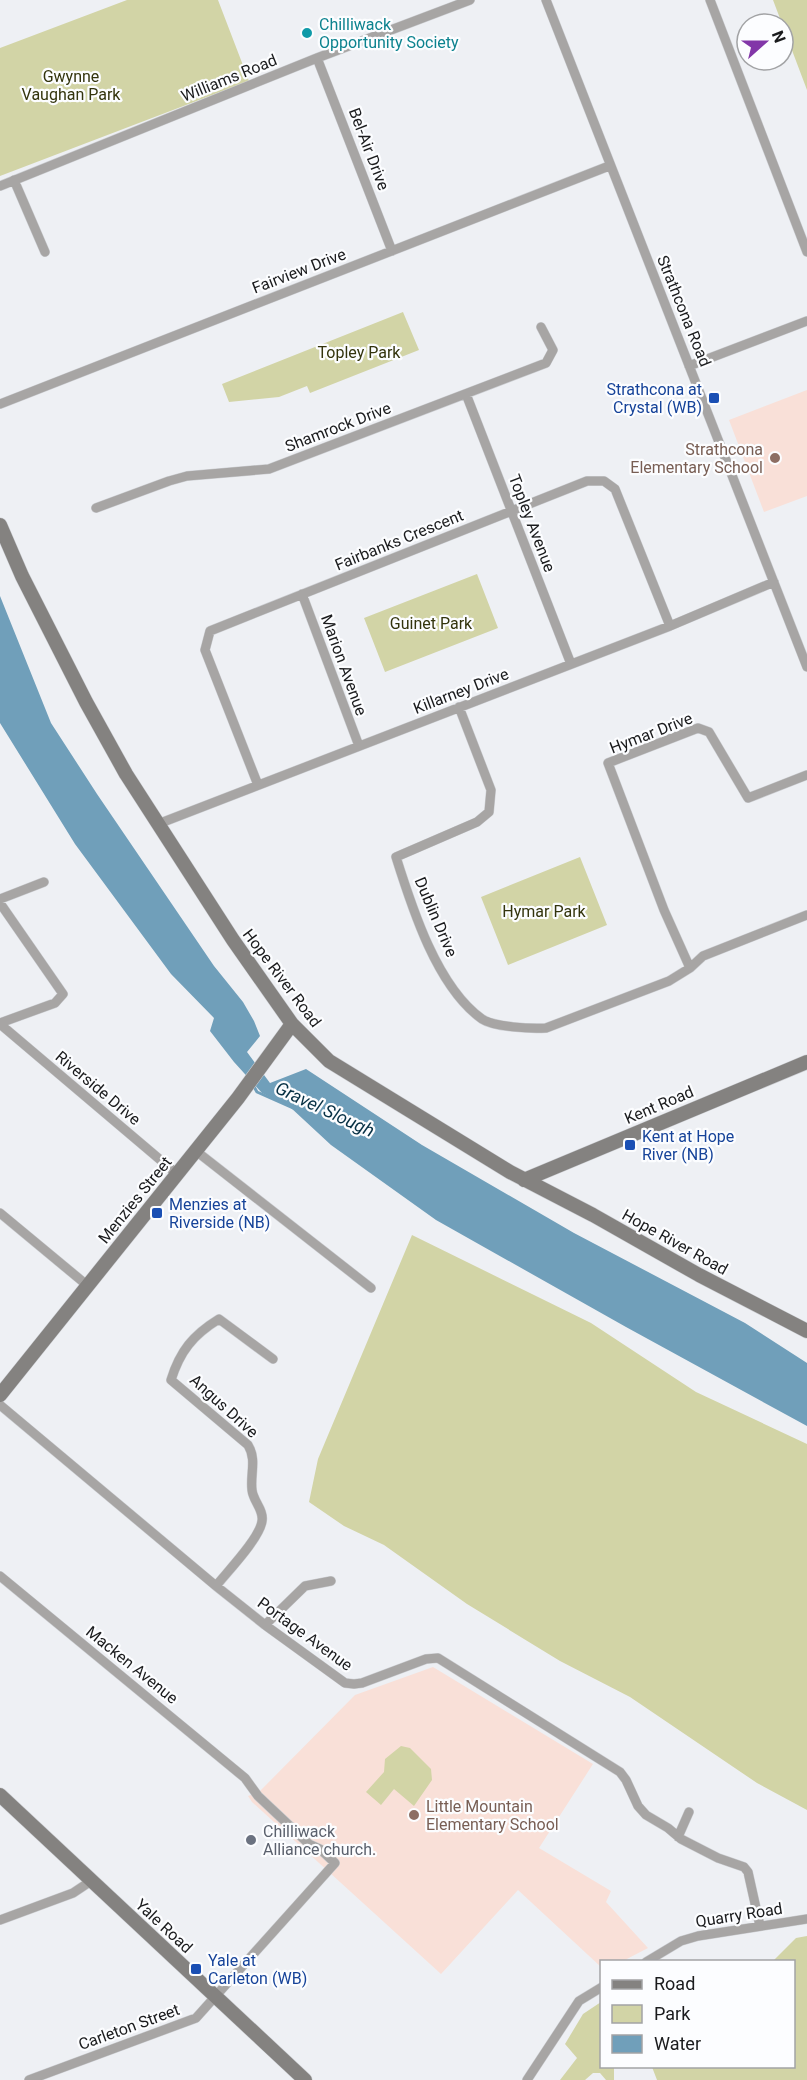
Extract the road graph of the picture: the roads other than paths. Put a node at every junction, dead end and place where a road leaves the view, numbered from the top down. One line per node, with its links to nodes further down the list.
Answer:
1 (470, 0): 4 (street, Williams Road)
2 (546, 0): 5 (street, Strathcona Road)
3 (710, 0): 10 (street)
4 (317, 58): 6 (street, Williams Road); 8 (street, Bel-Air Drive)
5 (609, 166): 8 (street, Fairview Drive); 13 (street, Strathcona Road)
6 (14, 180): 7 (street, Williams Road); 9 (street)
7 (0, 186)
8 (392, 251): 15 (street, Fairview Drive)
9 (45, 252)
10 (807, 252)
11 (807, 321): 13 (street)
12 (541, 327): 14 (street, Shamrock Drive)
13 (689, 366): 19 (street, Strathcona Road)
14 (466, 394): 16 (street, Shamrock Drive); 17 (street, Topley Avenue)
15 (0, 404)
16 (96, 508)
17 (512, 511): 20 (street, Fairbanks Crescent); 21 (street, Fairbanks Crescent); 22 (street, Topley Avenue)
18 (0, 525): 28 (street, Hope River Road)
19 (774, 582): 21 (street, Killarney Drive); 23 (street, Strathcona Road)
20 (302, 594): 25 (street, Marion Avenue); 27 (street, Fairbanks Crescent)
21 (670, 626): 22 (street, Killarney Drive)
22 (571, 664): 24 (street, Killarney Drive)
23 (807, 667)
24 (459, 707): 25 (street, Killarney Drive); 32 (street, Dublin Drive)
25 (358, 746): 27 (street, Killarney Drive)
26 (807, 775): 32 (street, Hymar Drive)
27 (258, 785): 28 (street, Killarney Drive)
28 (158, 824): 34 (street, Hope River Road)
29 (44, 882): 30 (street)
30 (0, 901): 33 (street)
31 (807, 915): 32 (street, Dublin Drive)
32 (690, 968)
33 (0, 1023): 37 (street, Riverside Drive)
34 (292, 1024): 36 (street, Menzies Street); 38 (street, Hope River Road)
35 (807, 1062): 38 (street, Kent Road)
36 (196, 1151): 37 (street, Menzies Street); 41 (street)
37 (177, 1174): 40 (street, Menzies Street)
38 (524, 1180): 42 (street, Hope River Road)
39 (0, 1213): 40 (street)
40 (87, 1286): 44 (street, Menzies Street)
41 (371, 1288)
42 (807, 1331)
43 (273, 1359): 48 (street, Angus Drive)
44 (0, 1395)
45 (0, 1405): 48 (street, Portage Avenue)
46 (0, 1576): 50 (street, Macken Avenue)
47 (331, 1581): 49 (street)
48 (216, 1586): 49 (street, Portage Avenue)
49 (265, 1625): 53 (street, Portage Avenue)
50 (245, 1778): 60 (street, Carleton Street)
51 (0, 1795): 54 (street, Yale Road)
52 (689, 1812): 53 (street)
53 (678, 1837): 57 (street, Portage Avenue)
54 (91, 1881): 56 (street); 60 (street, Yale Road)
55 (807, 1919): 57 (street, Quarry Road)
56 (0, 1920)
57 (760, 1926): 58 (street, Quarry Road)
58 (649, 1960)
59 (600, 1989): 63 (street)
60 (216, 1996): 61 (street, Carleton Street); 62 (street, Yale Road)
61 (29, 2080)
62 (305, 2080)
63 (527, 2080)

